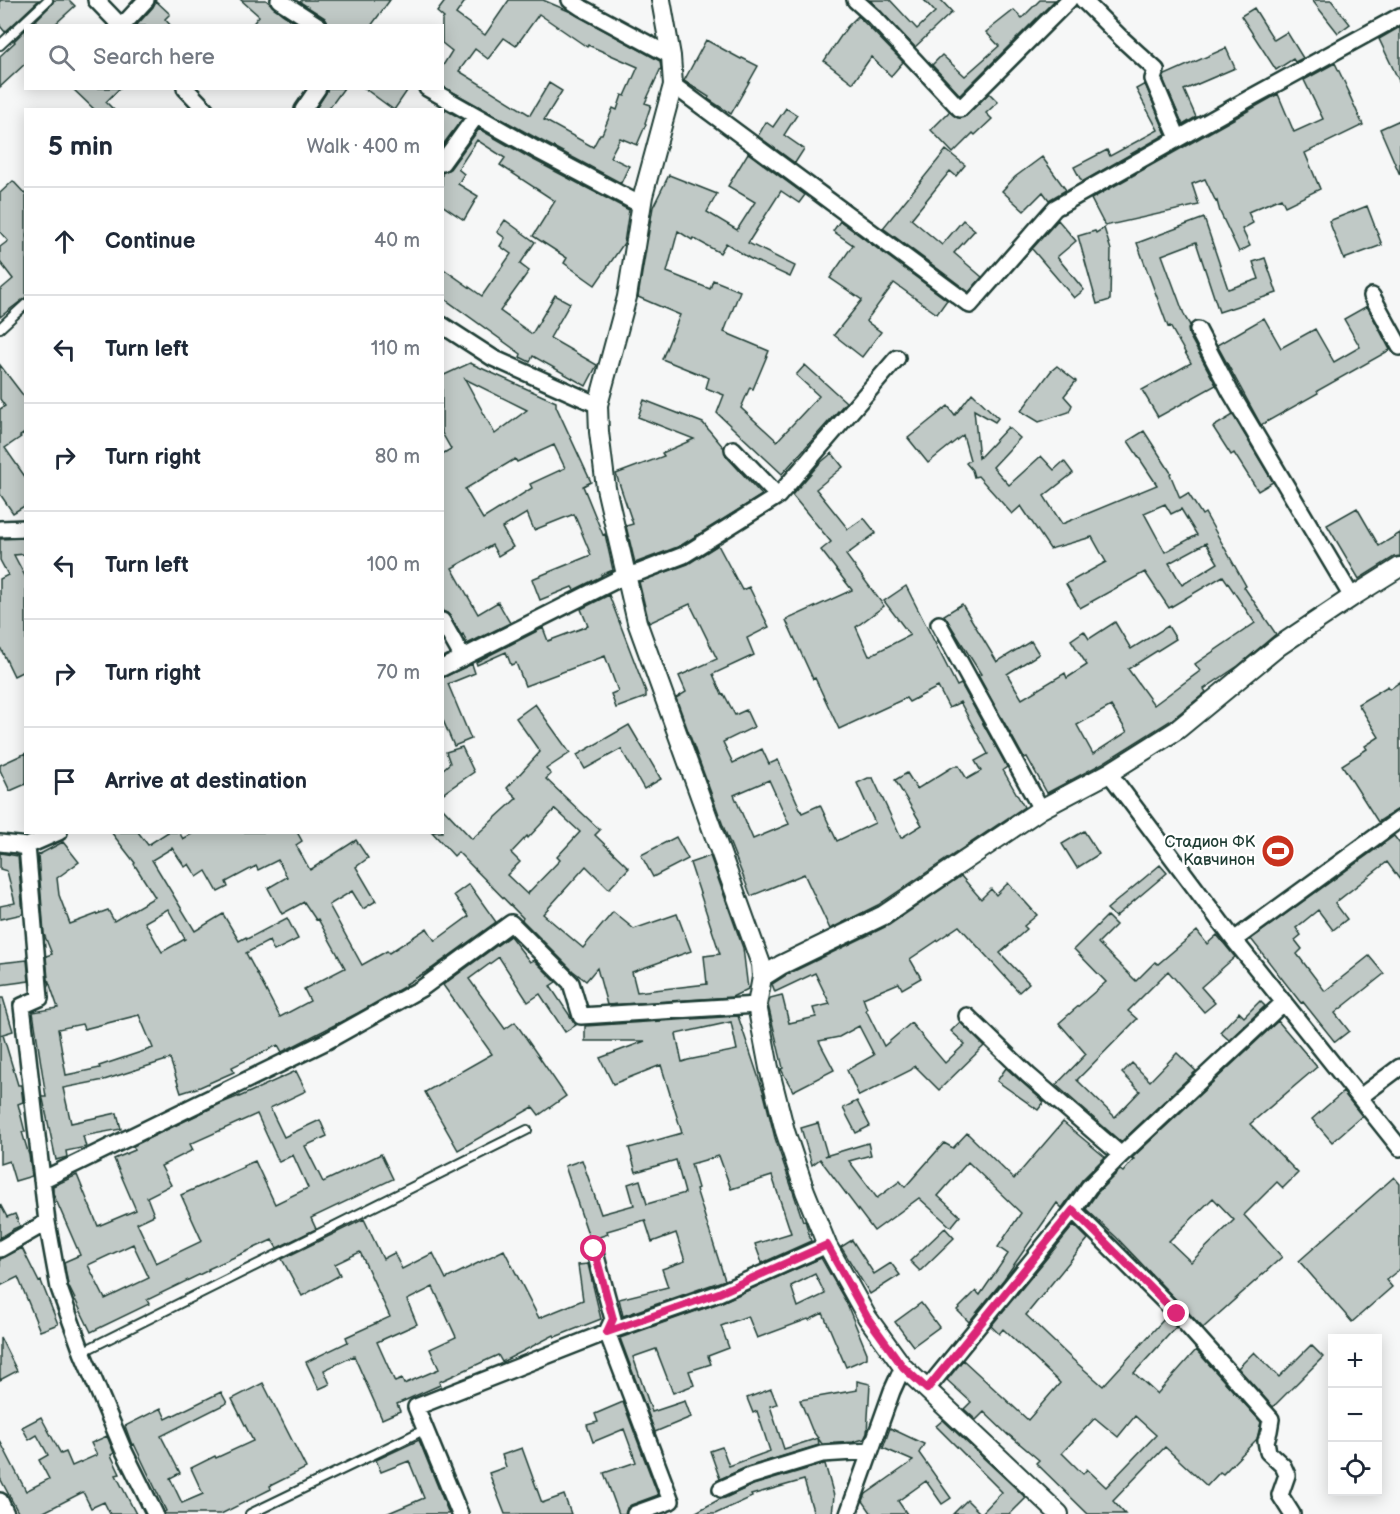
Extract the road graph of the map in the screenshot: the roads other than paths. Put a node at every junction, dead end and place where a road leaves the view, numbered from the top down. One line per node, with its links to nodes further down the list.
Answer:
1 (48, 0): 14 (lane)
2 (96, 0): 11 (street)
3 (146, 0): 12 (street)
4 (279, 0): 13 (street)
5 (570, 0): 15 (street)
6 (661, 0): 15 (street)
7 (855, 0): 8 (street)
8 (1069, 0)
9 (1083, 0): 23 (street)
10 (1400, 16): 23 (street)
11 (120, 24)
12 (124, 24)
13 (316, 24)
14 (0, 45)
15 (671, 56): 16 (street)
16 (672, 85): 23 (street); 25 (street)
17 (187, 90): 20 (street)
18 (317, 90): 21 (street)
19 (430, 90): 22 (street)
20 (204, 108)
21 (304, 108)
22 (476, 116): 24 (street); 25 (street)
23 (1178, 138)
24 (444, 160)
25 (641, 205): 33 (street)
26 (1372, 296): 31 (street)
27 (24, 306): 28 (lane)
28 (0, 328)
29 (444, 328): 33 (street)
30 (1197, 330): 40 (street)
31 (1400, 347)
32 (897, 358): 35 (street)
33 (598, 405): 39 (street)
34 (733, 448): 35 (street)
35 (778, 496): 39 (street)
36 (24, 528): 37 (street)
37 (0, 529)
38 (1400, 567): 40 (street)
39 (626, 575): 43 (street); 53 (street)
40 (1352, 597): 45 (street)
41 (939, 624): 46 (street)
42 (444, 625): 43 (street)
43 (463, 658): 44 (street)
44 (444, 667)
45 (1109, 773): 46 (street); 52 (street)
46 (1041, 809): 53 (street)
47 (1400, 819): 52 (street)
48 (54, 834): 50 (street)
49 (0, 843): 50 (street)
50 (27, 846): 51 (street); 62 (street)
51 (0, 848)
52 (1234, 940): 54 (street)
53 (762, 977): 55 (street)
54 (1284, 1002): 58 (street); 61 (street)
55 (757, 1005): 62 (street); 65 (street)
56 (967, 1016): 61 (street)
57 (1400, 1067): 58 (street)
58 (1360, 1097): 60 (street)
59 (527, 1130): 69 (lane)
60 (1400, 1148)
61 (1121, 1155): 63 (street)
62 (42, 1180): 64 (street)
63 (1073, 1210): 71 (street); 81 (street)
64 (47, 1222): 66 (street); 69 (street)
65 (827, 1245): 68 (street); 70 (street)
66 (0, 1249)
67 (594, 1249): 68 (street)
68 (607, 1332): 72 (street); 78 (street)
69 (82, 1352): 75 (street)
70 (903, 1367): 71 (street); 73 (street)
71 (927, 1389): 80 (street)
72 (426, 1430): 76 (lane); 77 (street)
73 (870, 1451): 74 (street); 79 (street)
74 (721, 1489)
75 (155, 1514)
76 (250, 1514)
77 (460, 1514)
78 (635, 1514)
79 (848, 1514)
80 (1059, 1514)
81 (1292, 1514)

